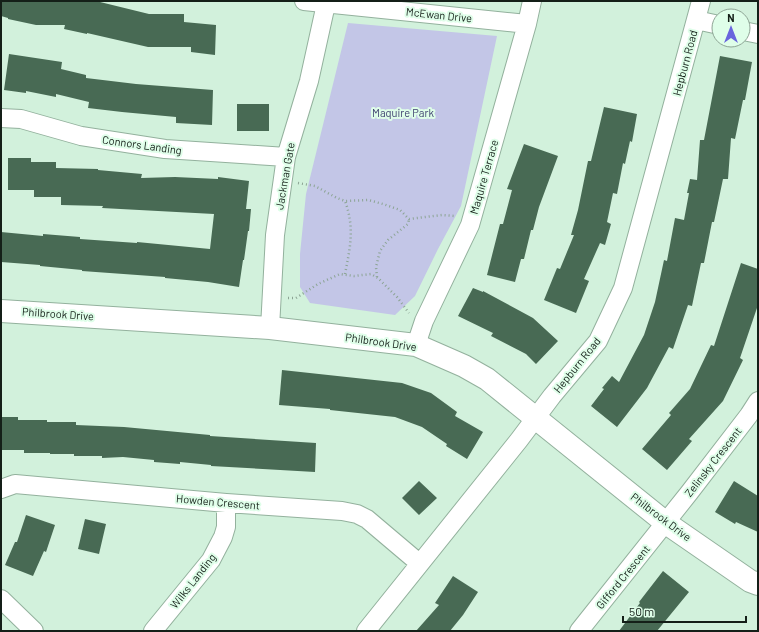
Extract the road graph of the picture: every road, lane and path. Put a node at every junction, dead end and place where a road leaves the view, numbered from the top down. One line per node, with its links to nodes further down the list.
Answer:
1 (304, 1): 4 (street, McEwan Drive)
2 (532, 1): 7 (street, Maquire Terrace)
3 (701, 1): 5 (street, Hepburn Road)
4 (326, 4): 7 (street, McEwan Drive); 9 (street, Jackman Gate)
5 (696, 20): 6 (street); 22 (street, Hepburn Road)
6 (711, 23)
7 (527, 24): 13 (street, Maquire Terrace)
8 (1, 118): 9 (street, Connors Landing)
9 (286, 157): 10 (street, Jackman Gate)
10 (282, 182): 11 (path); 16 (street, Jackman Gate)
11 (345, 202): 12 (path); 14 (path)
12 (409, 219): 13 (path); 15 (path)
13 (472, 219): 18 (street, Maquire Terrace)
14 (344, 274): 15 (path); 16 (path)
15 (378, 278): 18 (path)
16 (272, 298): 19 (street, Jackman Gate)
17 (1, 311): 19 (street, Philbrook Drive)
18 (424, 321): 20 (street, Maquire Terrace)
19 (270, 328): 20 (street, Philbrook Drive)
20 (416, 345): 22 (street, Philbrook Drive)
21 (758, 401): 25 (street, Zelinsky Crescent)
22 (535, 418): 25 (street, Philbrook Drive); 26 (street, Hepburn Road)
23 (1, 489): 24 (street, Howden Crescent)
24 (226, 503): 26 (street, Howden Crescent); 30 (street, Wilks Landing)
25 (666, 523): 27 (street, Philbrook Drive); 32 (street, Gifford Crescent)
26 (419, 563): 31 (street, Hepburn Road)
27 (758, 584)
28 (1, 599): 29 (street)
29 (34, 631)
30 (153, 631)
31 (366, 631)
32 (579, 631)

